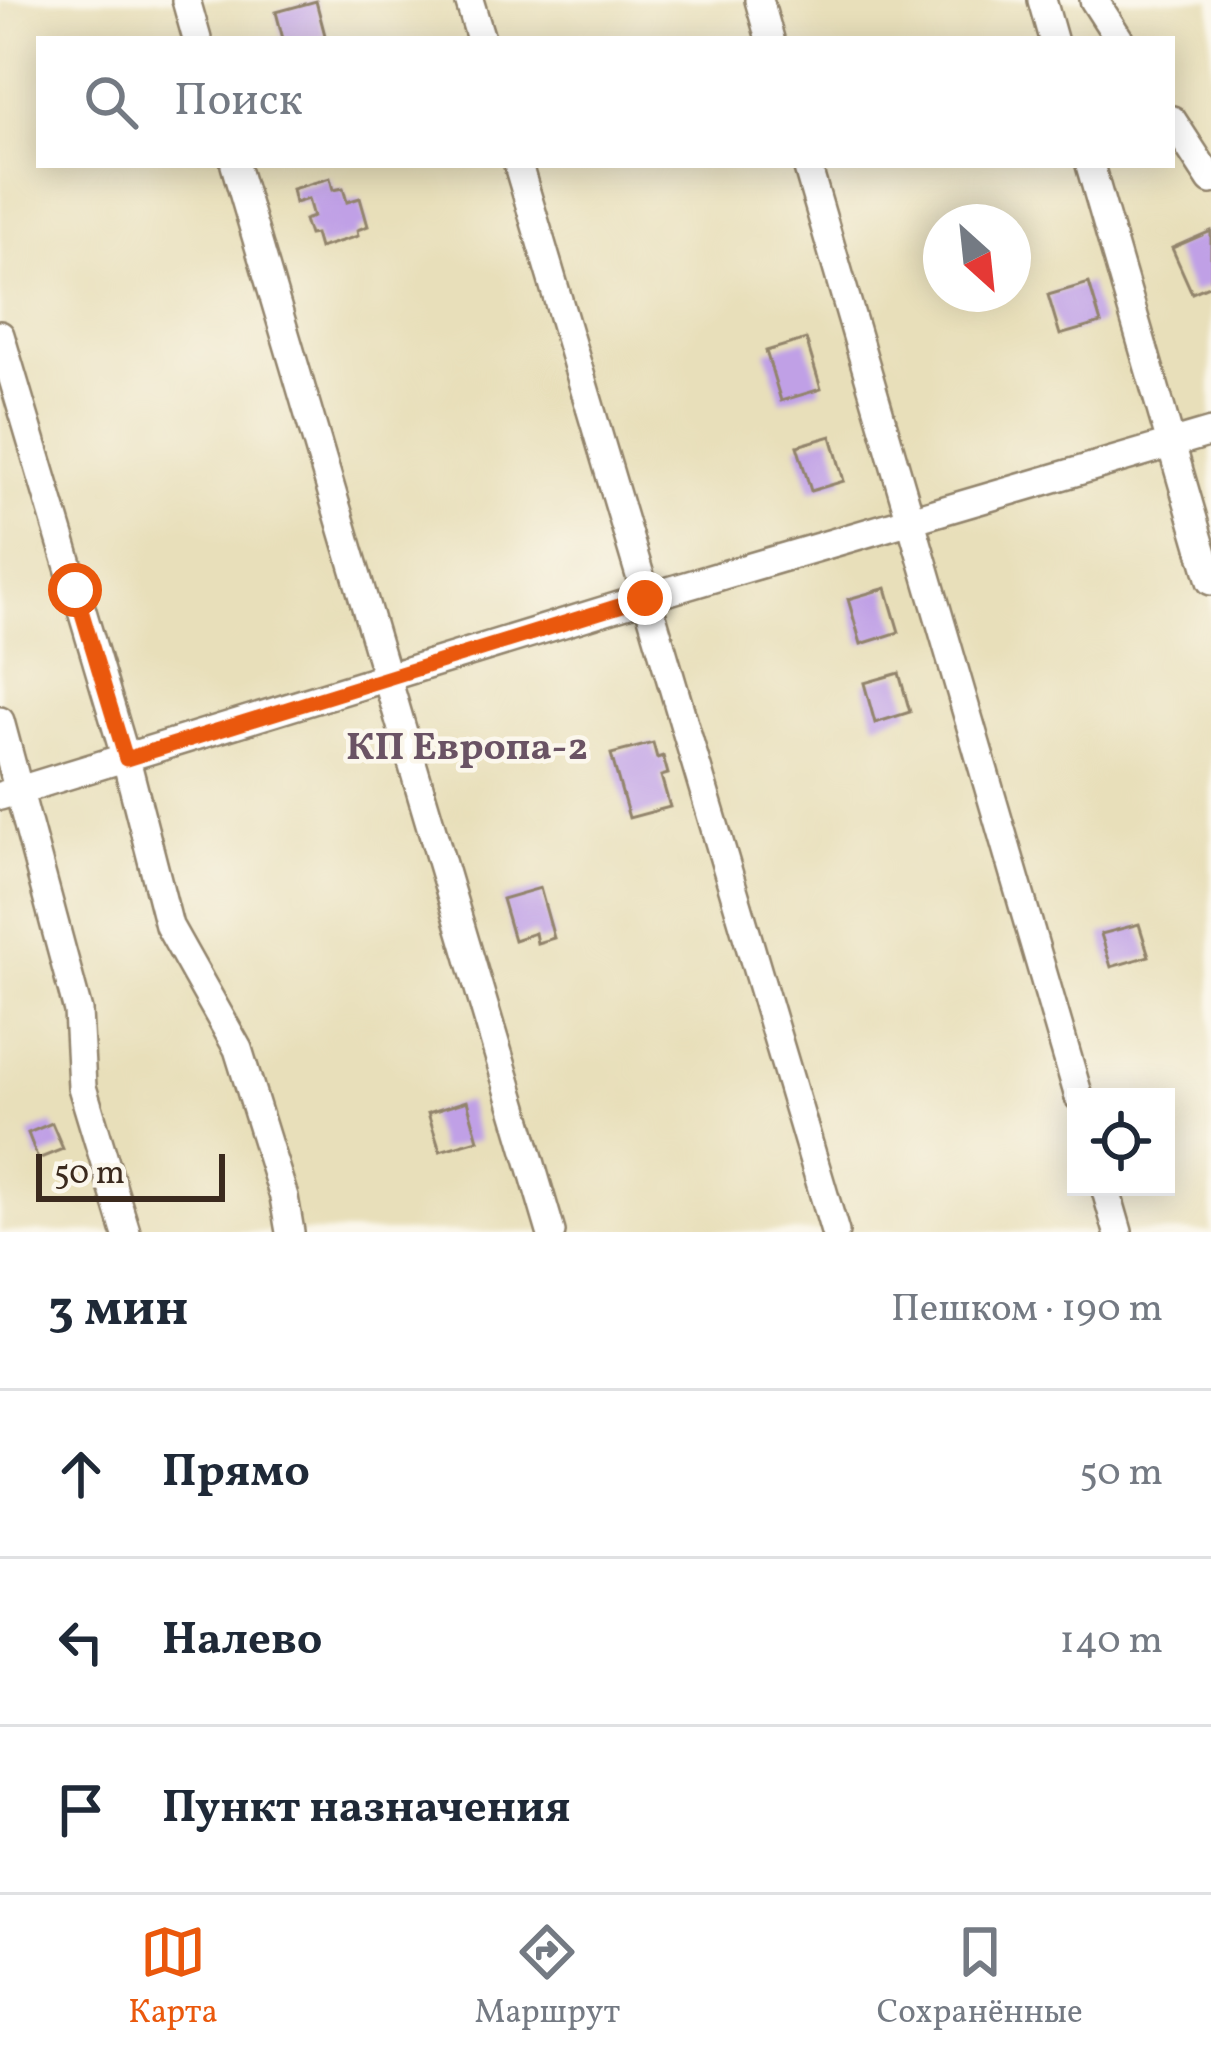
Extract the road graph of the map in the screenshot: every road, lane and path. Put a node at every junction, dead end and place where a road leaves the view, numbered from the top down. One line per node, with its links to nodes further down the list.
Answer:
1 (186, 0): 6 (street)
2 (469, 0): 7 (street)
3 (759, 0): 8 (street)
4 (1042, 0): 9 (street)
5 (1094, 0): 10 (street)
6 (196, 36)
7 (480, 36)
8 (769, 36)
9 (1052, 36)
10 (1117, 36)
11 (1175, 125): 16 (street)
12 (236, 168): 23 (street)
13 (519, 168): 22 (street)
14 (808, 168): 20 (street)
15 (1091, 168): 19 (street)
16 (1211, 180)
17 (0, 335): 25 (street)
18 (1211, 432): 19 (street)
19 (1171, 445): 20 (street); 21 (street)
20 (912, 520): 22 (street); 27 (street)
21 (1211, 581)
22 (645, 598): 23 (street); 32 (street)
23 (388, 679): 25 (street); 31 (street)
24 (0, 721): 26 (street)
25 (126, 759): 26 (street); 30 (street)
26 (10, 794): 29 (street)
27 (1076, 1088)
28 (1108, 1196): 33 (street)
29 (126, 1232)
30 (290, 1232)
31 (551, 1232)
32 (836, 1232)
33 (1118, 1232)

